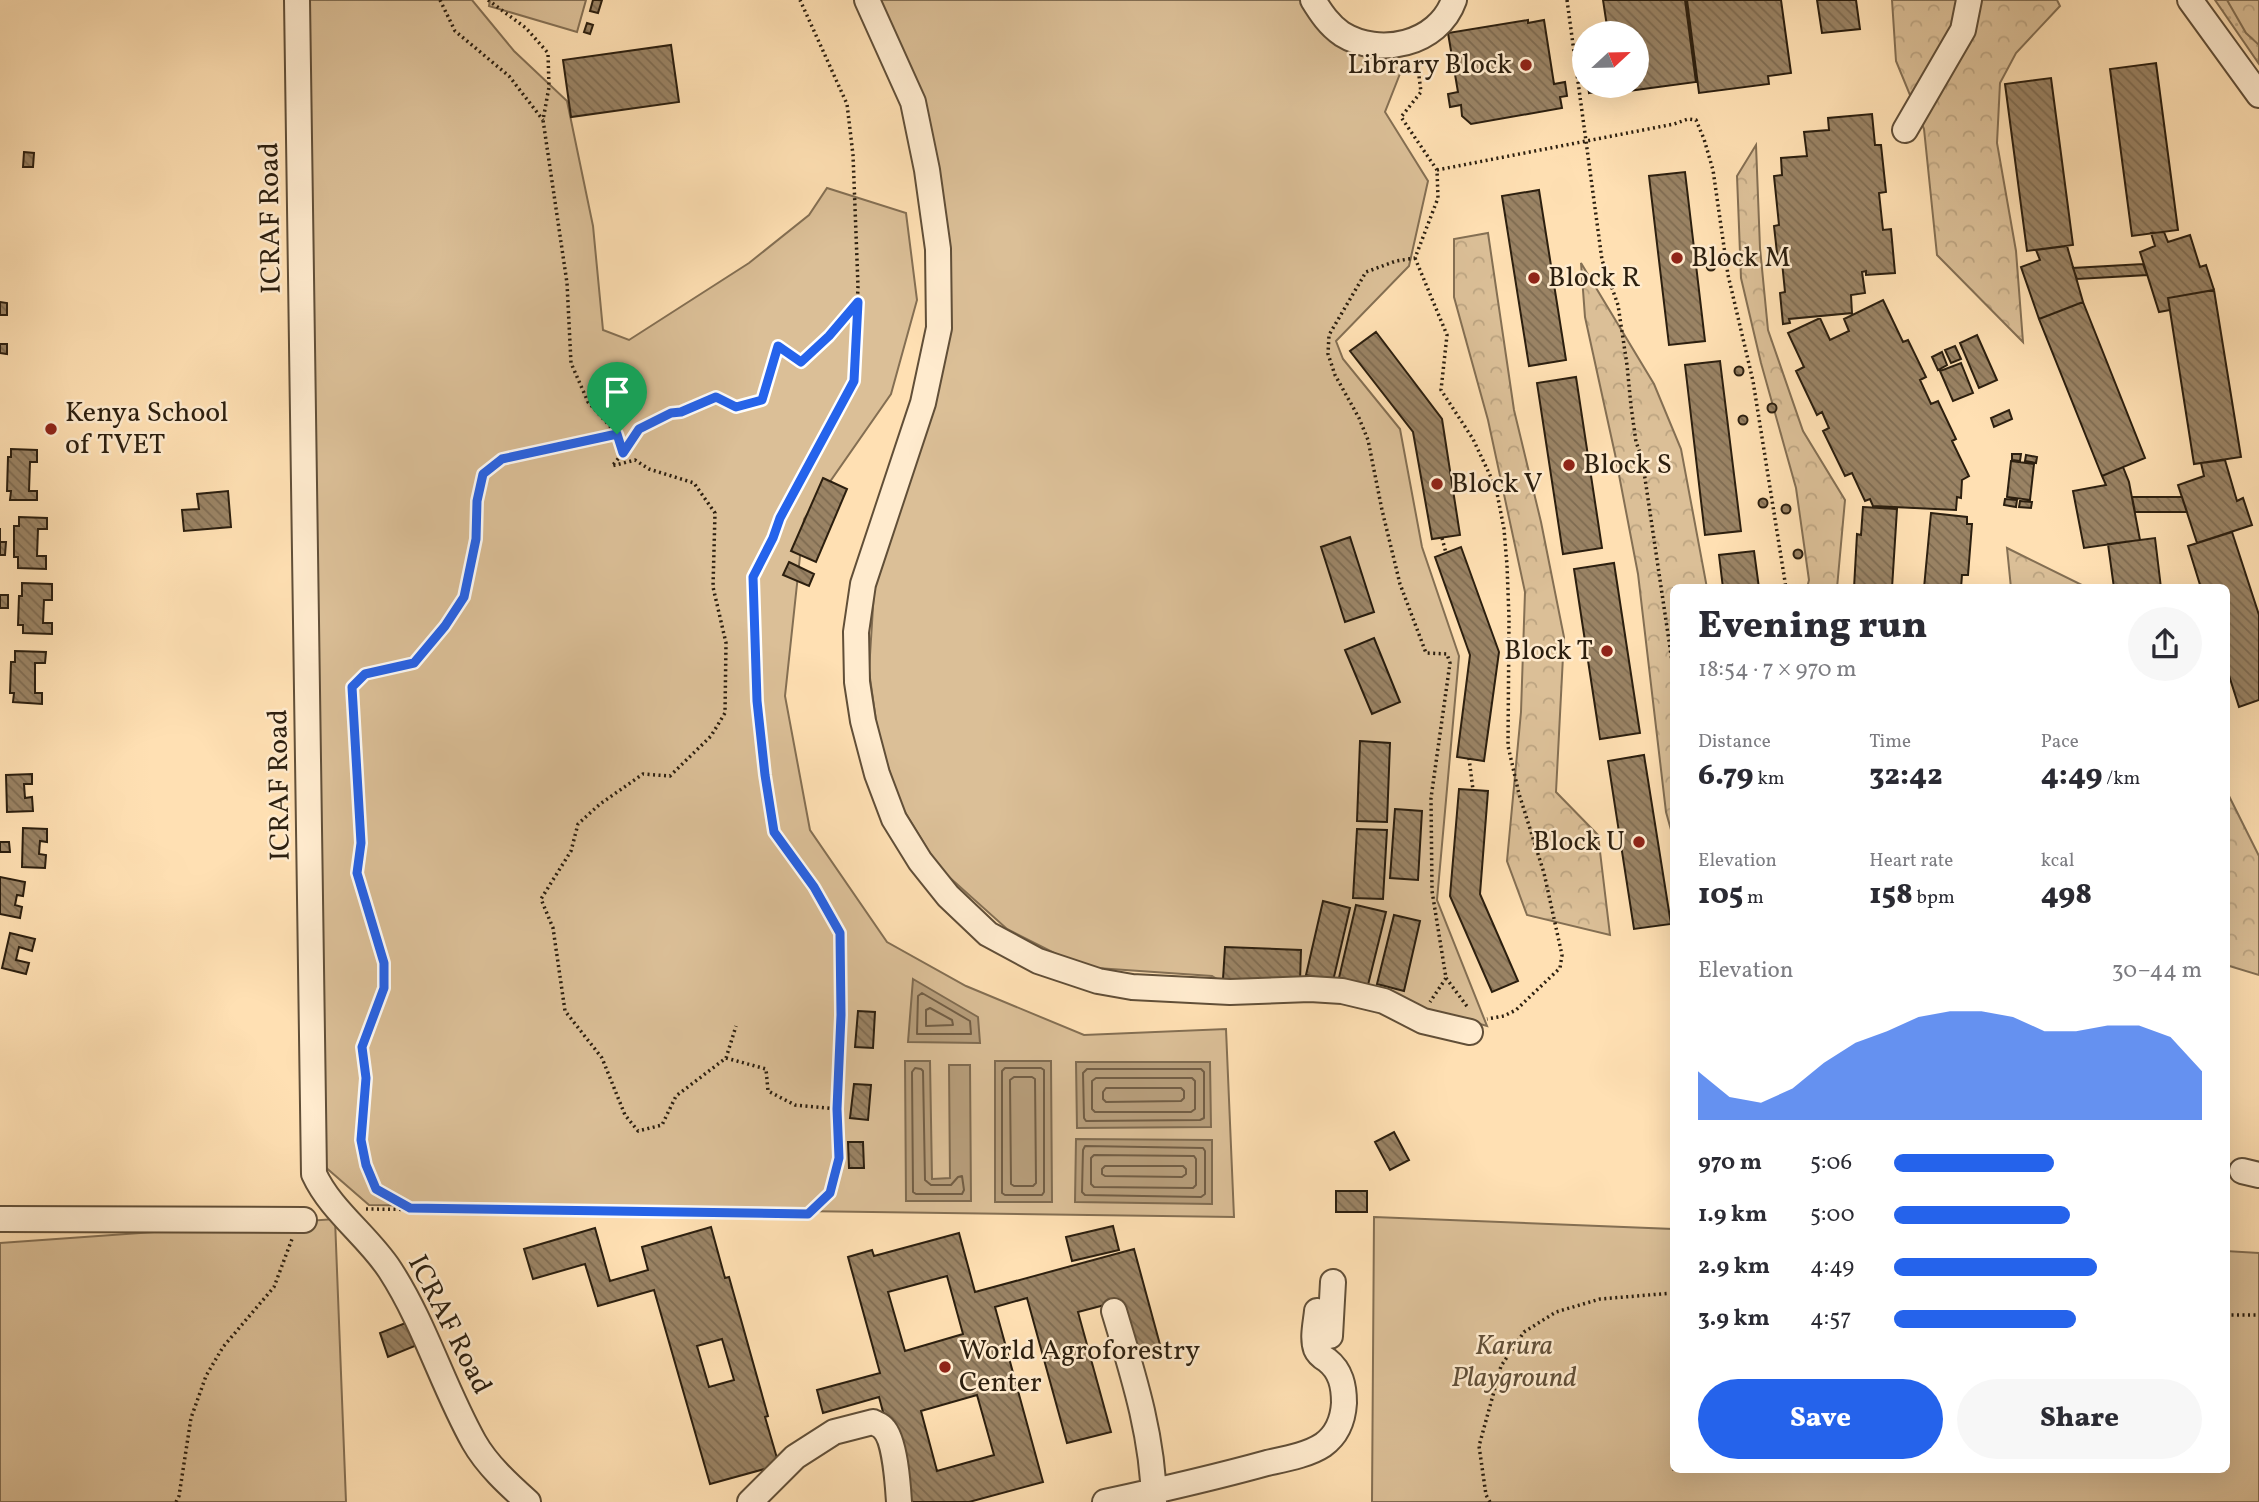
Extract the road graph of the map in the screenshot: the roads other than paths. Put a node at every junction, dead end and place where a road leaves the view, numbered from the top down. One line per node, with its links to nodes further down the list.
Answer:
1 (297, 0): 17 (lane, ICRAF Road)
2 (867, 0): 9 (lane)
3 (1313, 0): 4 (lane)
4 (1454, 0)
5 (1969, 0): 8 (lane)
6 (2189, 0): 7 (lane)
7 (2259, 95)
8 (1905, 130)
9 (1473, 1021)
10 (0, 1219): 11 (lane)
11 (304, 1220)
12 (1333, 1282): 15 (lane)
13 (1114, 1311): 16 (lane)
14 (1317, 1311): 15 (lane)
15 (1329, 1361): 16 (lane)
16 (1154, 1497): 20 (lane)
17 (528, 1502)
18 (750, 1502): 19 (lane)
19 (899, 1502)
20 (1105, 1502)

